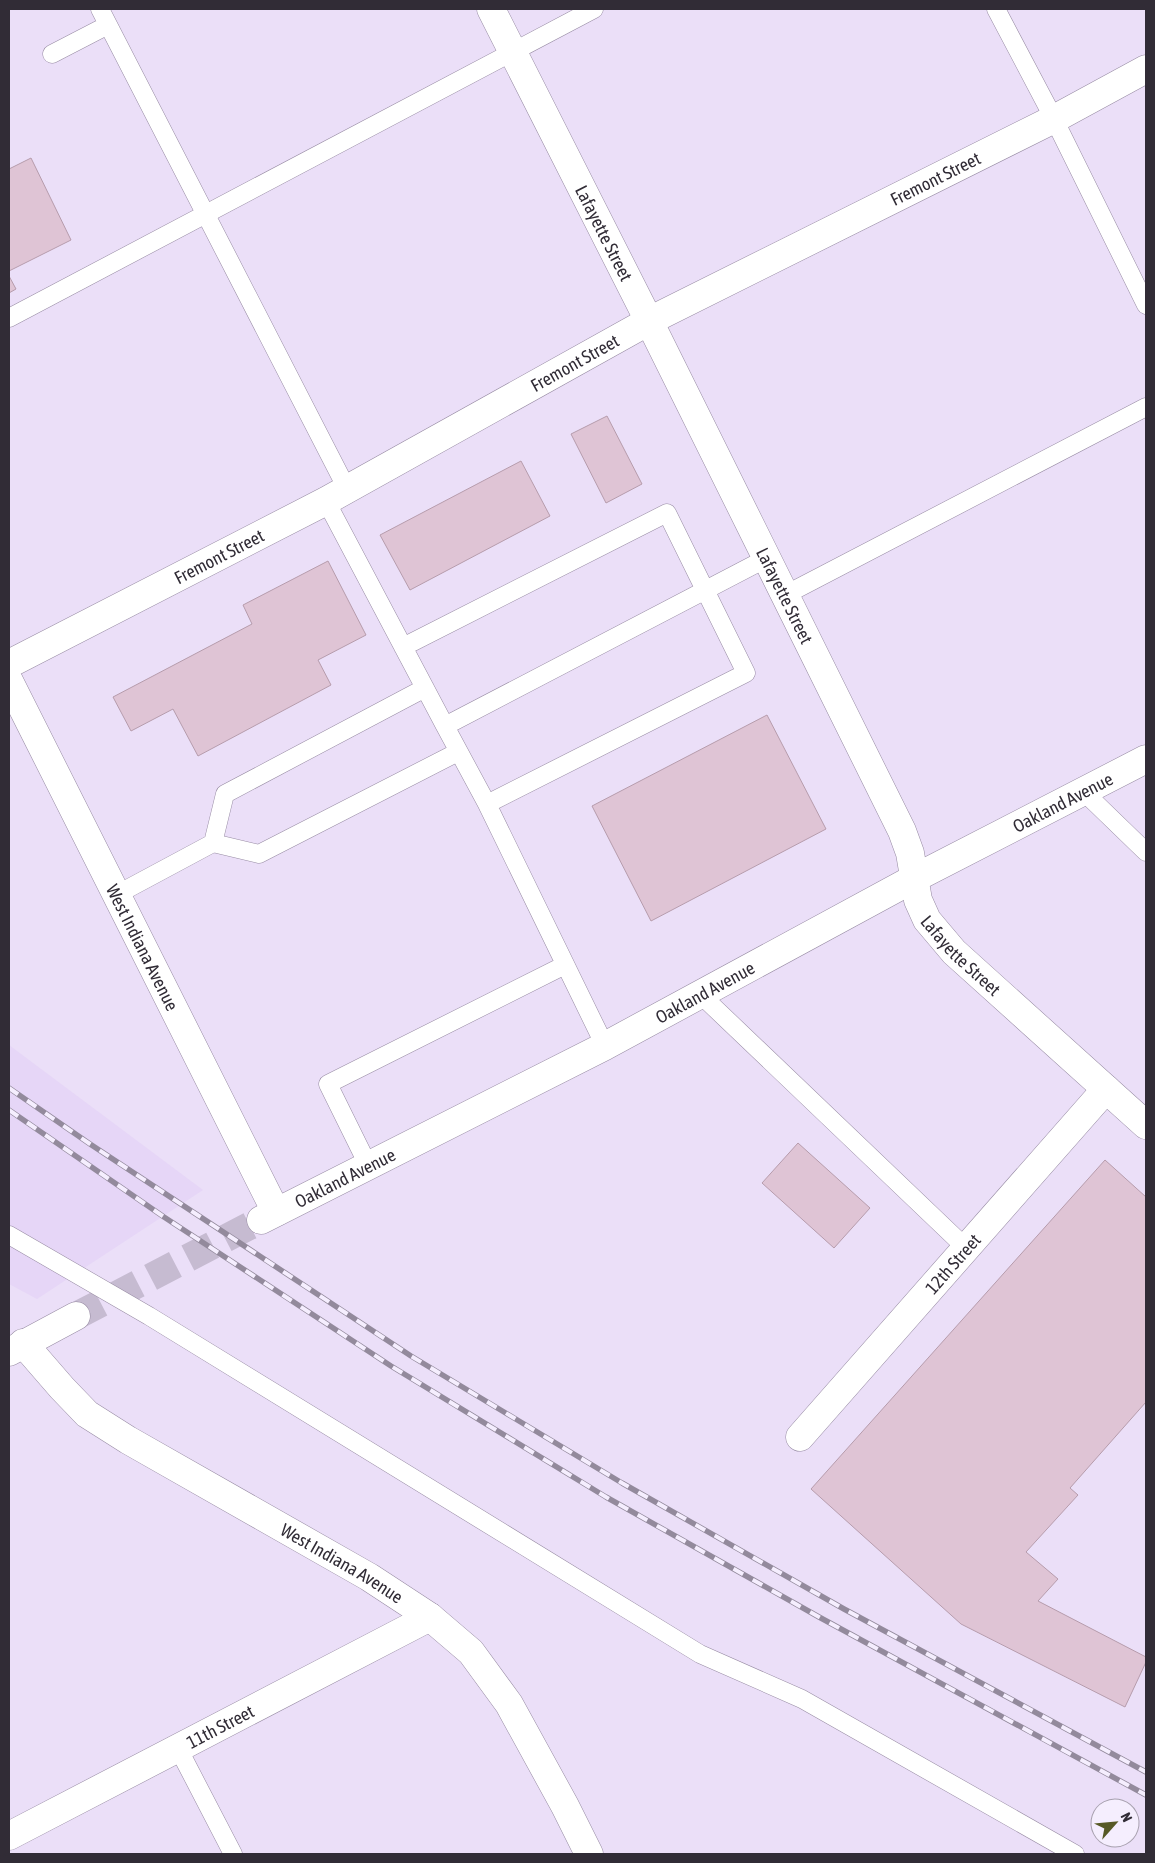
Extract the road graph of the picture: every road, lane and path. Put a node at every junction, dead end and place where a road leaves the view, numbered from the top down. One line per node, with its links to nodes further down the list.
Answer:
1 (100, 9): 5 (lane)
2 (491, 9): 6 (street, Lafayette Street)
3 (594, 9): 6 (lane)
4 (996, 9): 9 (lane)
5 (108, 25): 7 (lane); 10 (lane)
6 (513, 52): 10 (lane); 13 (street, Lafayette Street)
7 (52, 54)
8 (1146, 70): 9 (street, Fremont Street)
9 (1054, 119): 11 (lane); 13 (street, Fremont Street)
10 (206, 214): 12 (lane); 15 (lane)
11 (1146, 305)
12 (9, 318)
13 (650, 321): 15 (street, Fremont Street); 16 (street, Lafayette Street)
14 (1146, 407): 18 (lane)
15 (336, 495): 19 (lane); 20 (street, Fremont Street)
16 (767, 558): 17 (lane); 18 (street, Lafayette Street)
17 (706, 590): 19 (lane); 23 (lane); 27 (lane)
18 (785, 595): 30 (street, Lafayette Street)
19 (403, 647): 22 (lane)
20 (9, 664)
21 (9, 681): 31 (street, West Indiana Avenue)
22 (425, 688): 23 (lane); 28 (lane)
23 (445, 726): 24 (lane)
24 (458, 752): 27 (lane); 28 (lane)
25 (1146, 759): 26 (street, Oakland Avenue)
26 (1084, 792): 29 (lane); 30 (street, Oakland Avenue)
27 (486, 804): 32 (lane)
28 (213, 843): 31 (lane)
29 (1146, 852)
30 (915, 878): 33 (street, Oakland Avenue); 35 (street, Lafayette Street)
31 (116, 895): 38 (street, West Indiana Avenue)
32 (565, 965): 34 (lane); 37 (lane)
33 (700, 994): 34 (street, Oakland Avenue); 40 (lane)
34 (604, 1046): 37 (street, Oakland Avenue)
35 (1106, 1089): 36 (street, Lafayette Street); 40 (street, 12th Street)
36 (1146, 1124)
37 (368, 1165): 38 (street, Oakland Avenue)
38 (268, 1216)
39 (9, 1235): 49 (lane)
40 (966, 1248): 43 (street, 12th Street)
41 (76, 1316): 42 (street)
42 (16, 1347): 44 (street, West Indiana Avenue)
43 (800, 1437)
44 (430, 1617): 45 (street, 11th Street); 48 (street, West Indiana Avenue)
45 (178, 1748): 46 (street, 11th Street); 47 (lane)
46 (9, 1836)
47 (233, 1854)
48 (589, 1854)
49 (1075, 1854)

